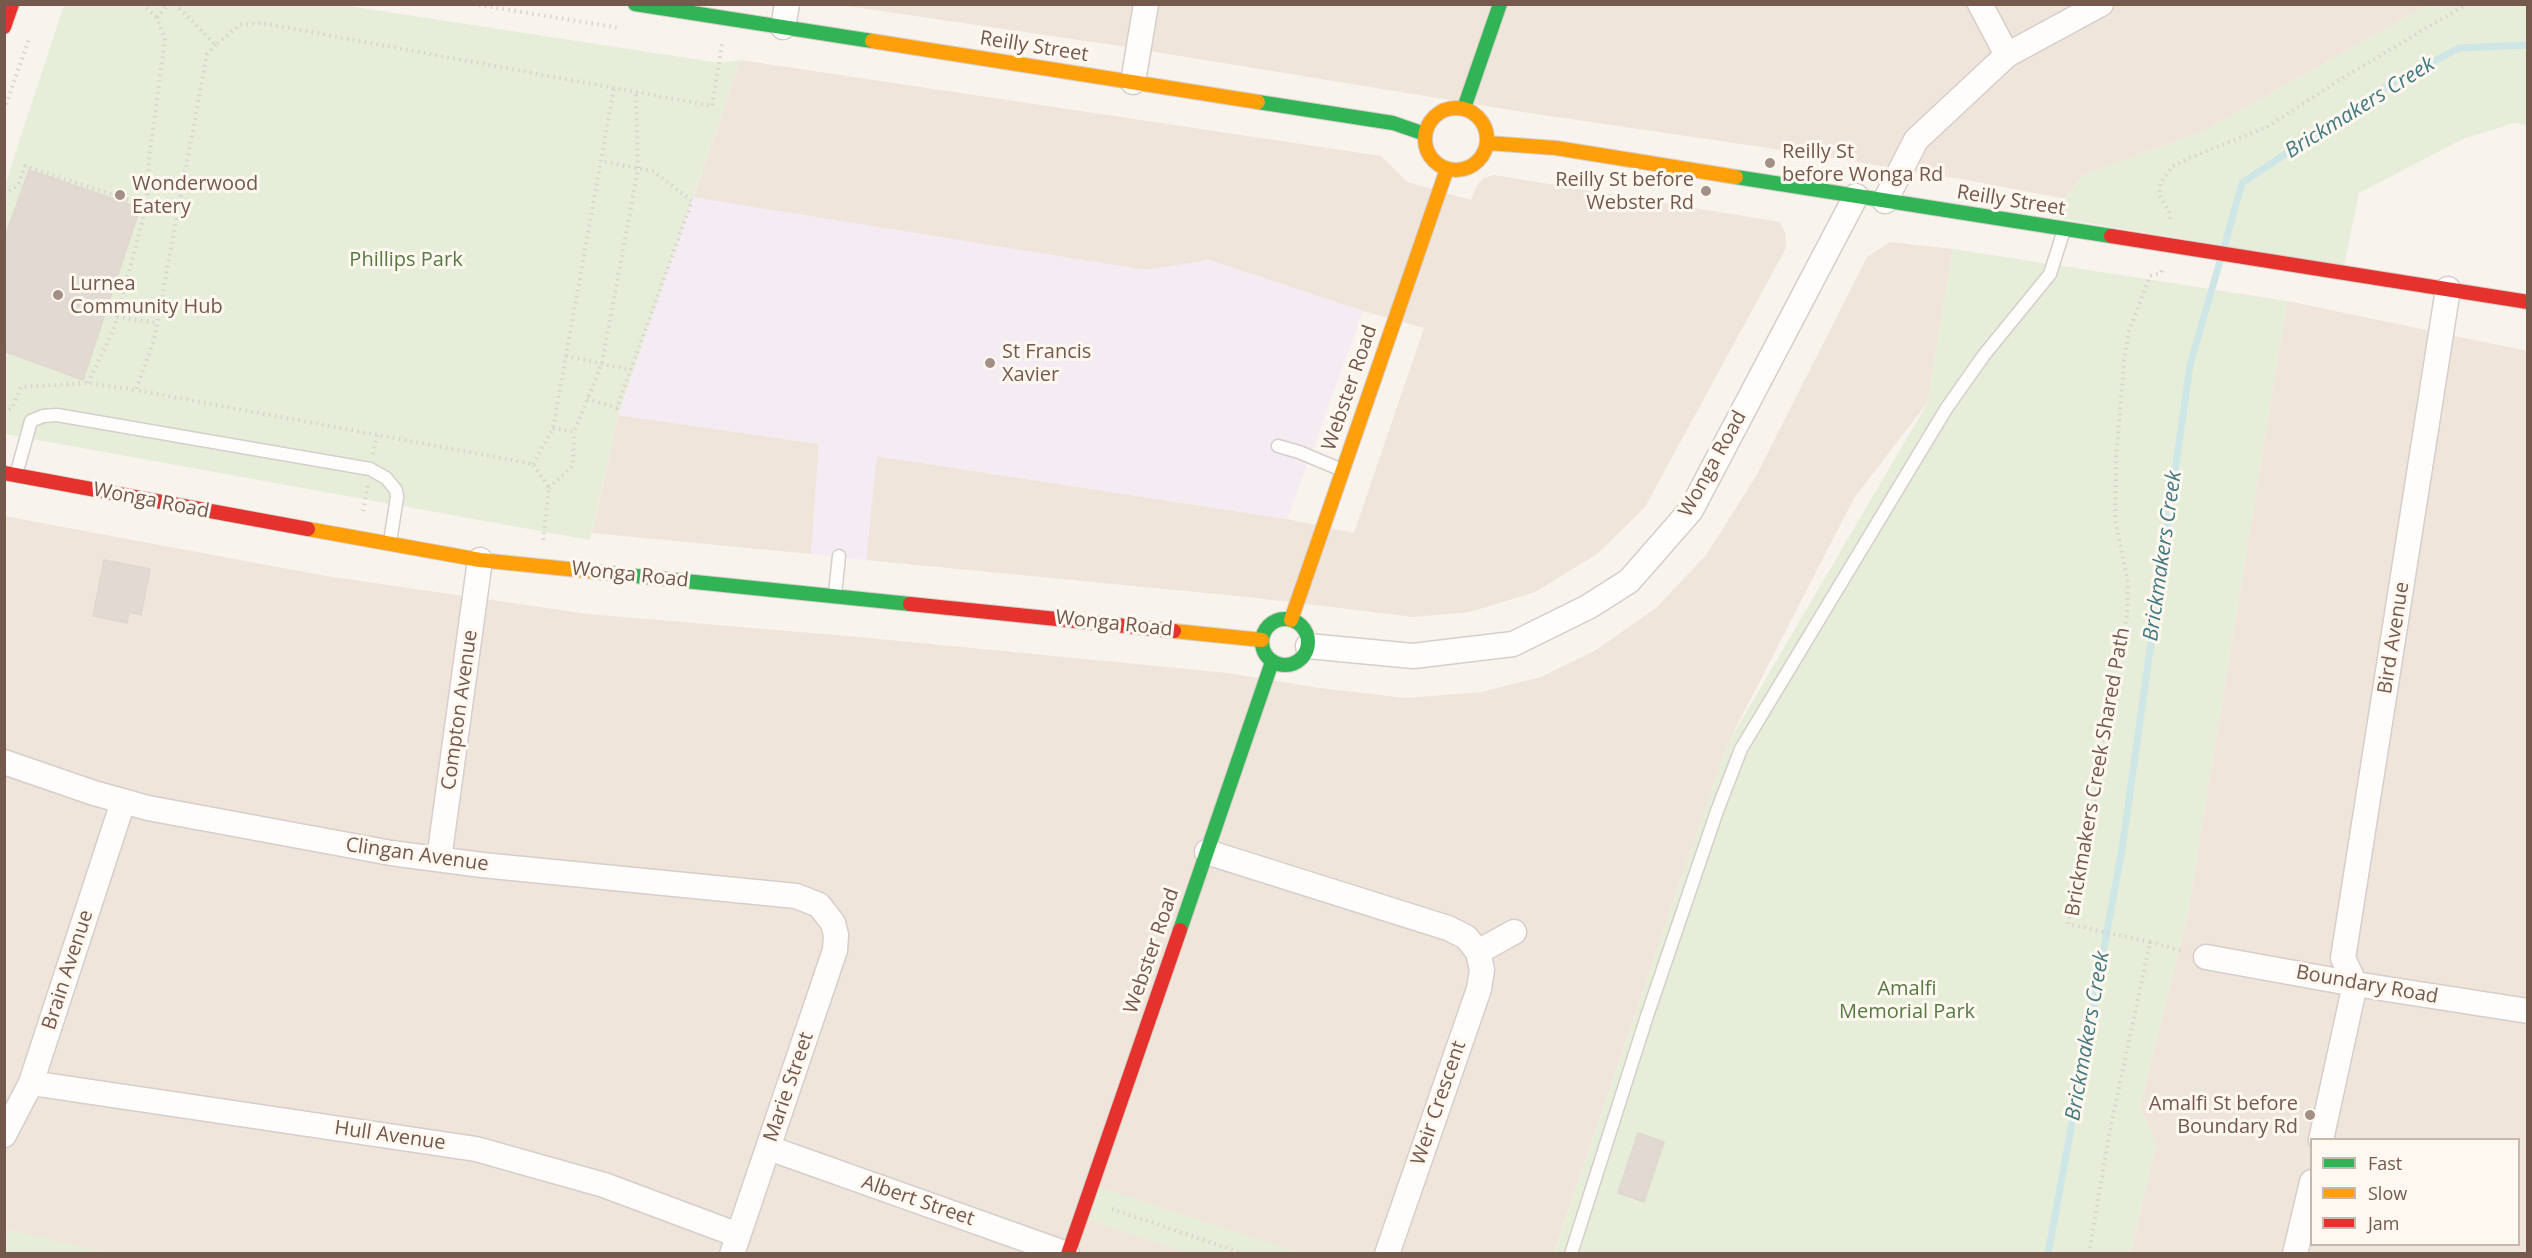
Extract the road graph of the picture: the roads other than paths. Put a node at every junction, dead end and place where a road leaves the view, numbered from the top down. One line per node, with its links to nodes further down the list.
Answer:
1 (12, 4): 8 (street)
2 (635, 4): 7 (street, Reilly Street)
3 (1146, 4): 10 (street)
4 (1500, 4): 11 (street)
5 (1980, 4): 9 (street)
6 (2100, 4): 9 (street)
7 (785, 16): 10 (street, Reilly Street)
8 (4, 27)
9 (2007, 56): 16 (street)
10 (1133, 82): 12 (street, Reilly Street)
11 (1464, 108): 12 (street); 13 (street)
12 (1425, 134): 14 (street)
13 (1488, 143): 14 (street); 15 (street, Reilly Street)
14 (1447, 169): 21 (street, Webster Road)
15 (1856, 196): 16 (street, Reilly Street); 29 (street, Wonga Road)
16 (1885, 201): 17 (street, Reilly Street)
17 (2065, 228): 18 (street, Reilly Street); 49 (lane)
18 (2448, 289): 19 (street, Reilly Street); 39 (street, Bird Avenue)
19 (2528, 302)
20 (1278, 446): 21 (lane)
21 (1343, 470): 27 (street, Webster Road)
22 (10, 475): 23 (street, Wonga Road); 23 (lane)
23 (390, 545): 25 (street, Wonga Road)
24 (839, 556): 26 (lane)
25 (480, 560): 26 (street, Wonga Road); 34 (street, Compton Avenue)
26 (835, 595): 28 (street, Wonga Road)
27 (1291, 620): 28 (street); 29 (street)
28 (1262, 640): 30 (street)
29 (1308, 646): 30 (street)
30 (1272, 662): 33 (street, Webster Road)
31 (4, 762): 32 (street, Clingan Avenue)
32 (123, 802): 34 (street, Clingan Avenue); 41 (street, Brain Avenue)
33 (1207, 852): 37 (street); 47 (street, Webster Road)
34 (439, 859): 35 (street, Clingan Avenue)
35 (831, 919): 44 (street, Marie Street)
36 (1514, 932): 37 (street)
37 (1478, 952): 48 (street, Weir Crescent)
38 (2206, 957): 39 (street, Boundary Road)
39 (2355, 984): 40 (street, Boundary Road); 43 (street)
40 (2528, 1011)
41 (31, 1083): 42 (street, Brain Avenue); 46 (street, Hull Avenue)
42 (4, 1135)
43 (2321, 1138)
44 (769, 1148): 46 (street, Marie Street); 47 (street, Albert Street)
45 (2310, 1190): 50 (street)
46 (735, 1244)
47 (1067, 1254)
48 (1387, 1254)
49 (1571, 1254)
50 (2295, 1254)

